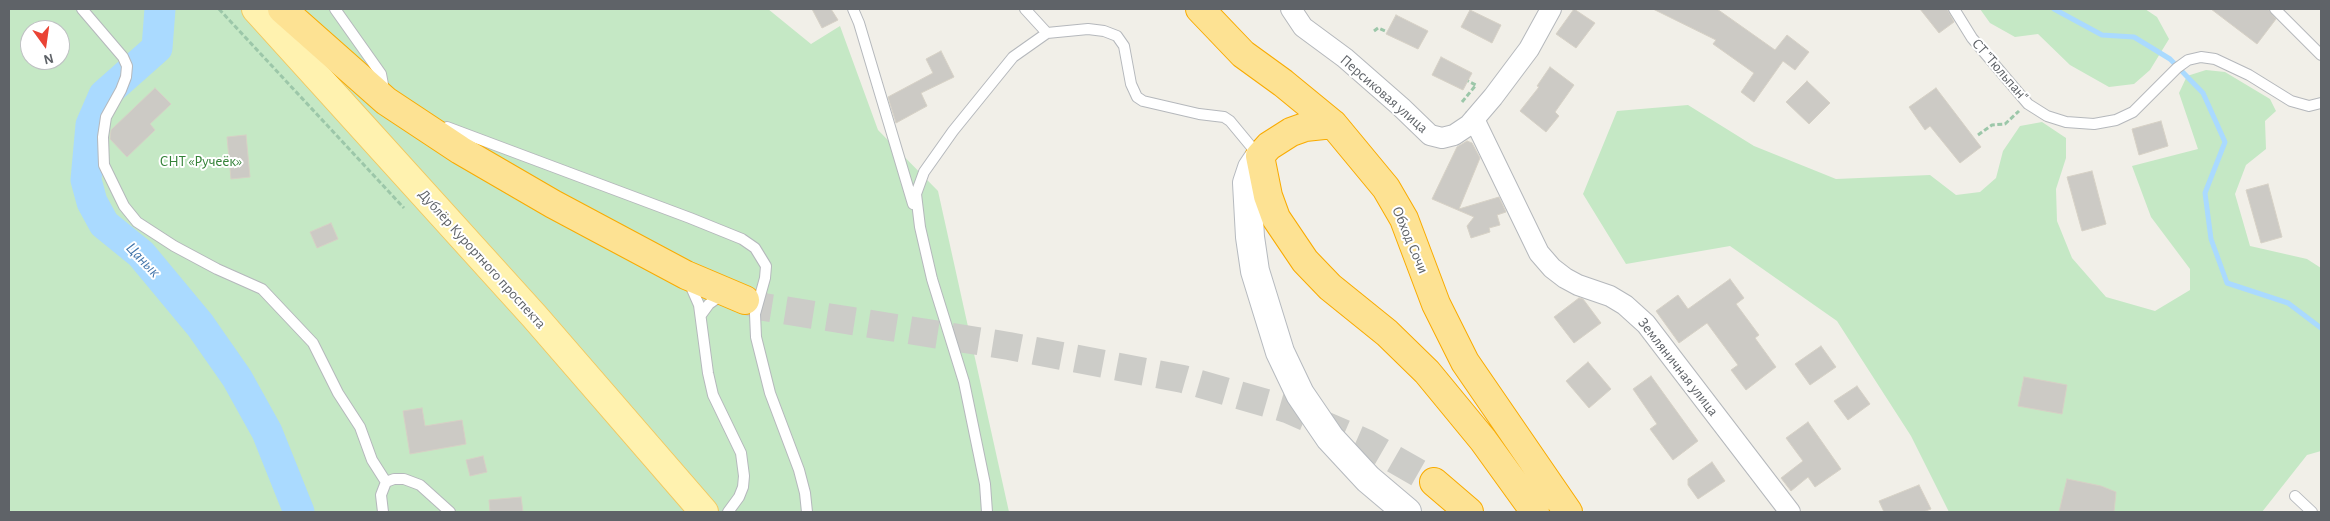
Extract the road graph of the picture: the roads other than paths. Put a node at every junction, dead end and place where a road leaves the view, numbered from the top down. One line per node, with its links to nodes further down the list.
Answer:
1 (82, 9): 23 (lane)
2 (256, 9): 28 (main road, Дублёр Курортного проспекта)
3 (282, 9): 14 (highway)
4 (335, 9): 14 (lane)
5 (853, 9): 19 (lane)
6 (1025, 9): 12 (lane)
7 (1200, 9): 17 (highway, Обход Сочи)
8 (1291, 9): 16 (street, Персиковая улица)
9 (1551, 9): 16 (street, Персиковая улица)
10 (1954, 9): 15 (lane, СТ "Тюльпан")
11 (2275, 9): 13 (lane)
12 (1047, 33): 18 (lane); 19 (lane)
13 (2321, 55)
14 (386, 101): 20 (highway); 30 (lane)
15 (2321, 103)
16 (1474, 119): 36 (street, Земляничная улица)
17 (1332, 124): 18 (highway); 35 (highway, Обход Сочи)
18 (1260, 156): 32 (street); 34 (highway)
19 (920, 227): 31 (lane)
20 (686, 275): 21 (highway); 22 (lane)
21 (735, 296): 22 (lane)
22 (701, 315): 29 (lane)
23 (386, 482): 26 (lane); 27 (lane)
24 (1434, 482): 33 (highway)
25 (2295, 496): 37 (lane)
26 (383, 512)
27 (450, 512)
28 (704, 512)
29 (728, 512)
30 (807, 512)
31 (987, 512)
32 (1407, 512)
33 (1469, 512)
34 (1535, 512)
35 (1568, 512)
36 (1790, 512)
37 (2312, 512)

